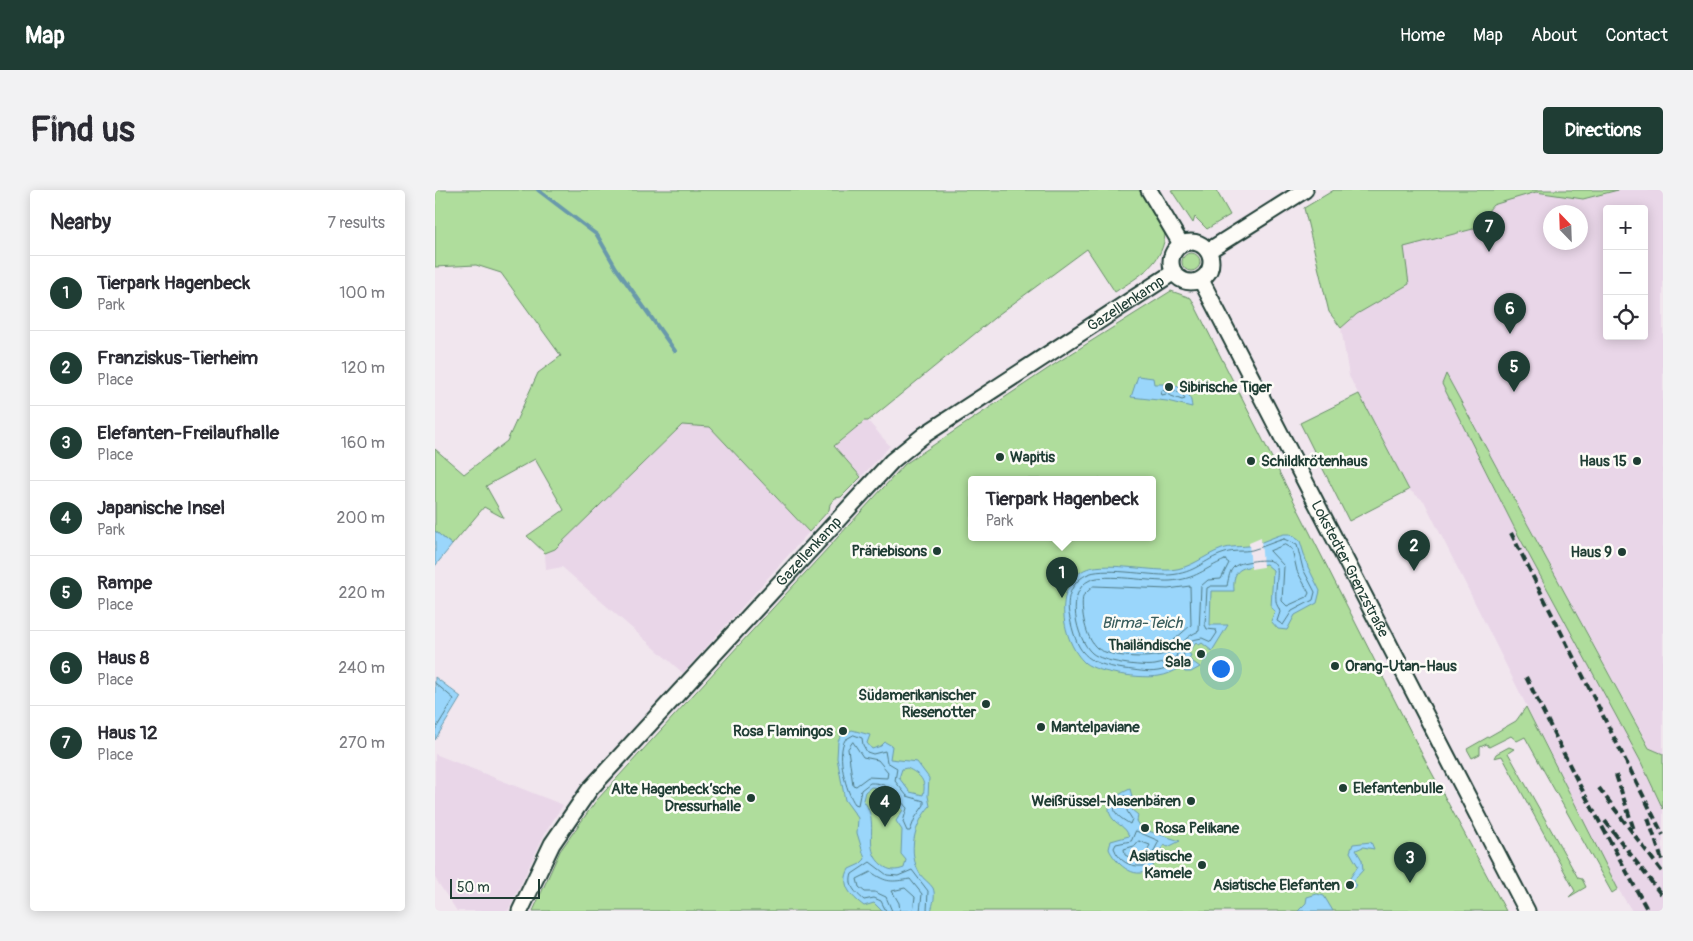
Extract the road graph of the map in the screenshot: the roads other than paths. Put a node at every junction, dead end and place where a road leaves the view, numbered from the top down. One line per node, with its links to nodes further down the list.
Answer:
1 (1149, 190): 3 (street)
2 (1305, 190): 4 (street)
3 (1181, 244): 4 (street); 5 (street, Gazellenkamp)
4 (1208, 251): 6 (street)
5 (1174, 272): 6 (street, Gazellenkamp); 7 (street, Gazellenkamp)
6 (1201, 280): 8 (street, Lokstedter Grenzstraße)
7 (520, 911)
8 (1527, 911)

